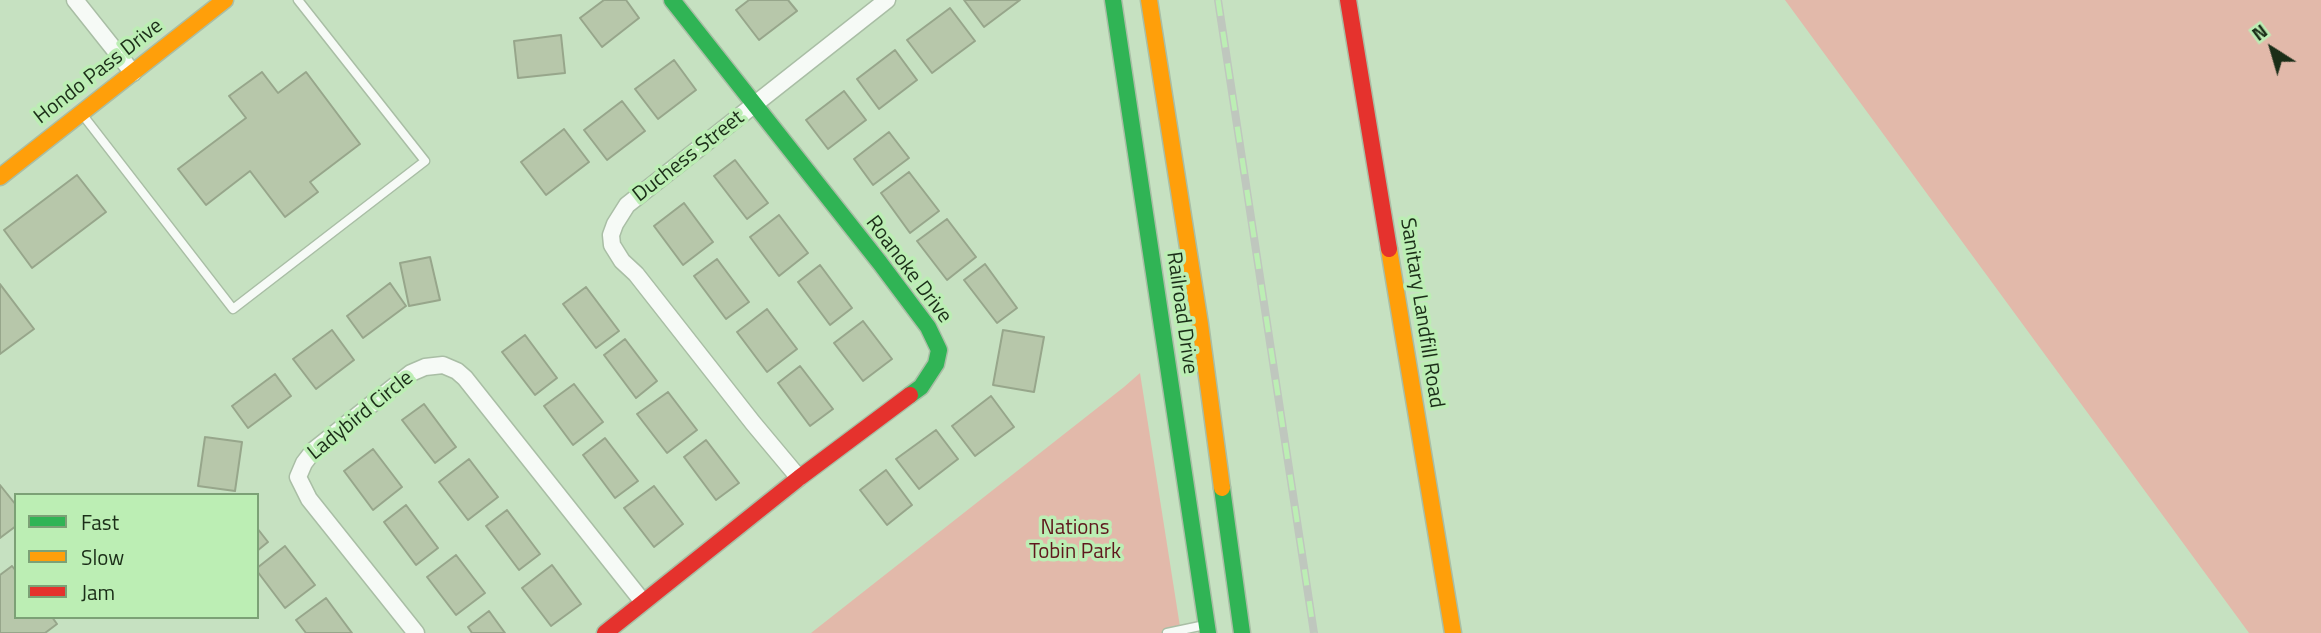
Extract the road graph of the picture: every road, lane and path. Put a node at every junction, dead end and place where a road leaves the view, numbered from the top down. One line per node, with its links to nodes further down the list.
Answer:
1 (75, 0): 9 (street)
2 (225, 0): 9 (main road, Hondo Pass Drive)
3 (298, 0): 11 (lane)
4 (672, 0): 10 (main road, Roanoke Drive)
5 (887, 0): 10 (street, Duchess Street)
6 (1113, 0): 15 (main road, Railroad Drive)
7 (1149, 0): 15 (main road, Railroad Drive)
8 (1348, 0): 19 (main road, Sanitary Landfill Road)
9 (132, 73): 11 (main road, Hondo Pass Drive)
10 (754, 106): 13 (main road, Roanoke Drive); 13 (street, Duchess Street)
11 (82, 113): 12 (main road, Hondo Pass Drive)
12 (0, 177)
13 (799, 478): 14 (main road, Roanoke Drive)
14 (643, 602): 16 (street, Ladybird Circle); 17 (main road, Roanoke Drive)
15 (1223, 625): 18 (lane)
16 (416, 633)
17 (604, 633)
18 (1167, 633)
19 (1453, 633)

